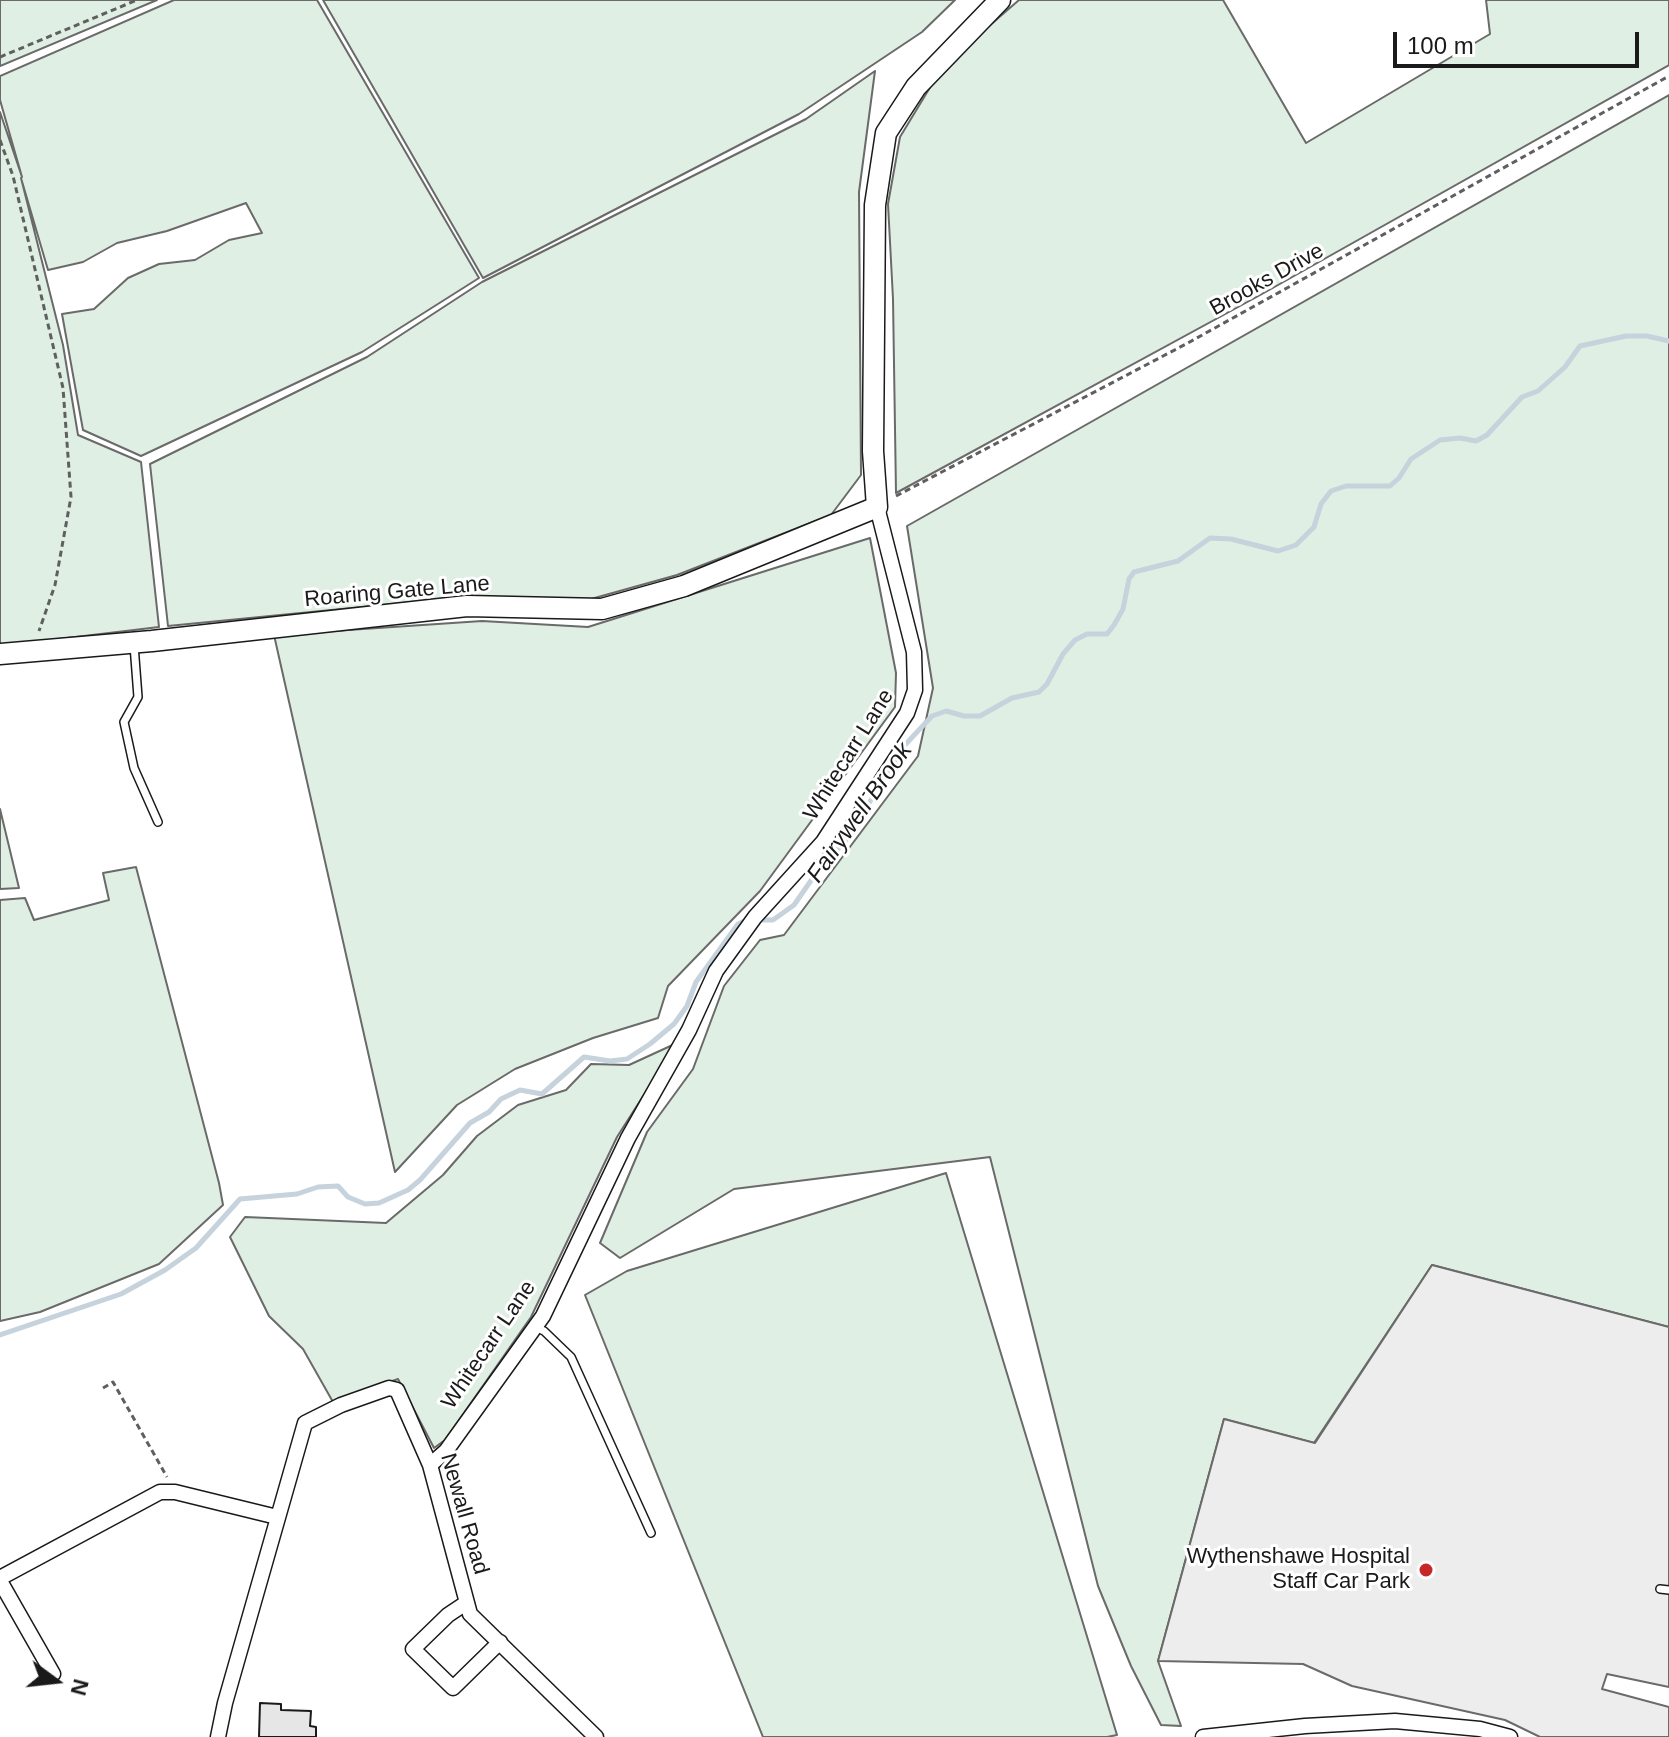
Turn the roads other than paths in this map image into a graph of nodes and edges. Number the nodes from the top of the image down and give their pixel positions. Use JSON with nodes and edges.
{"nodes":[{"id":1,"x":1000,"y":0,"type":"edge"},
{"id":2,"x":877,"y":507,"type":"junction"},
{"id":3,"x":134,"y":643,"type":"junction"},
{"id":4,"x":0,"y":654,"type":"edge"},
{"id":5,"x":158,"y":822,"type":"dead end"},
{"id":6,"x":535,"y":1327,"type":"junction"},
{"id":7,"x":430,"y":1465,"type":"junction"},
{"id":8,"x":277,"y":1517,"type":"junction"},
{"id":9,"x":651,"y":1533,"type":"dead end"},
{"id":10,"x":0,"y":1580,"type":"edge"},
{"id":11,"x":1660,"y":1589,"type":"dead end"},
{"id":12,"x":1669,"y":1590,"type":"edge"},
{"id":13,"x":466,"y":1603,"type":"junction"},
{"id":14,"x":500,"y":1642,"type":"junction"},
{"id":15,"x":53,"y":1674,"type":"dead end"},
{"id":16,"x":1306,"y":1731,"type":"edge"},
{"id":17,"x":218,"y":1737,"type":"edge"},
{"id":18,"x":596,"y":1737,"type":"edge"},
{"id":19,"x":1203,"y":1737,"type":"edge"},
{"id":20,"x":1510,"y":1737,"type":"edge"}],
"edges":[{"from":1,"to":2,"type":"street","name":"Whitecarr Lane"},
{"from":2,"to":3,"type":"street","name":"Roaring Gate Lane"},
{"from":2,"to":6,"type":"street","name":"Whitecarr Lane"},
{"from":3,"to":4,"type":"street","name":"Roaring Gate Lane"},
{"from":3,"to":5,"type":"lane"},
{"from":6,"to":7,"type":"street","name":"Whitecarr Lane"},
{"from":6,"to":9,"type":"lane"},
{"from":7,"to":8,"type":"street","name":"Newall Road"},
{"from":7,"to":13,"type":"street","name":"Newall Road"},
{"from":8,"to":10,"type":"street"},
{"from":8,"to":17,"type":"street","name":"Newall Road"},
{"from":10,"to":15,"type":"street"},
{"from":11,"to":12,"type":"lane"},
{"from":13,"to":14,"type":"street","name":"Newall Road"},
{"from":13,"to":14,"type":"street"},
{"from":14,"to":18,"type":"street","name":"Newall Road"},
{"from":16,"to":19,"type":"street"},
{"from":16,"to":20,"type":"street"}]}
